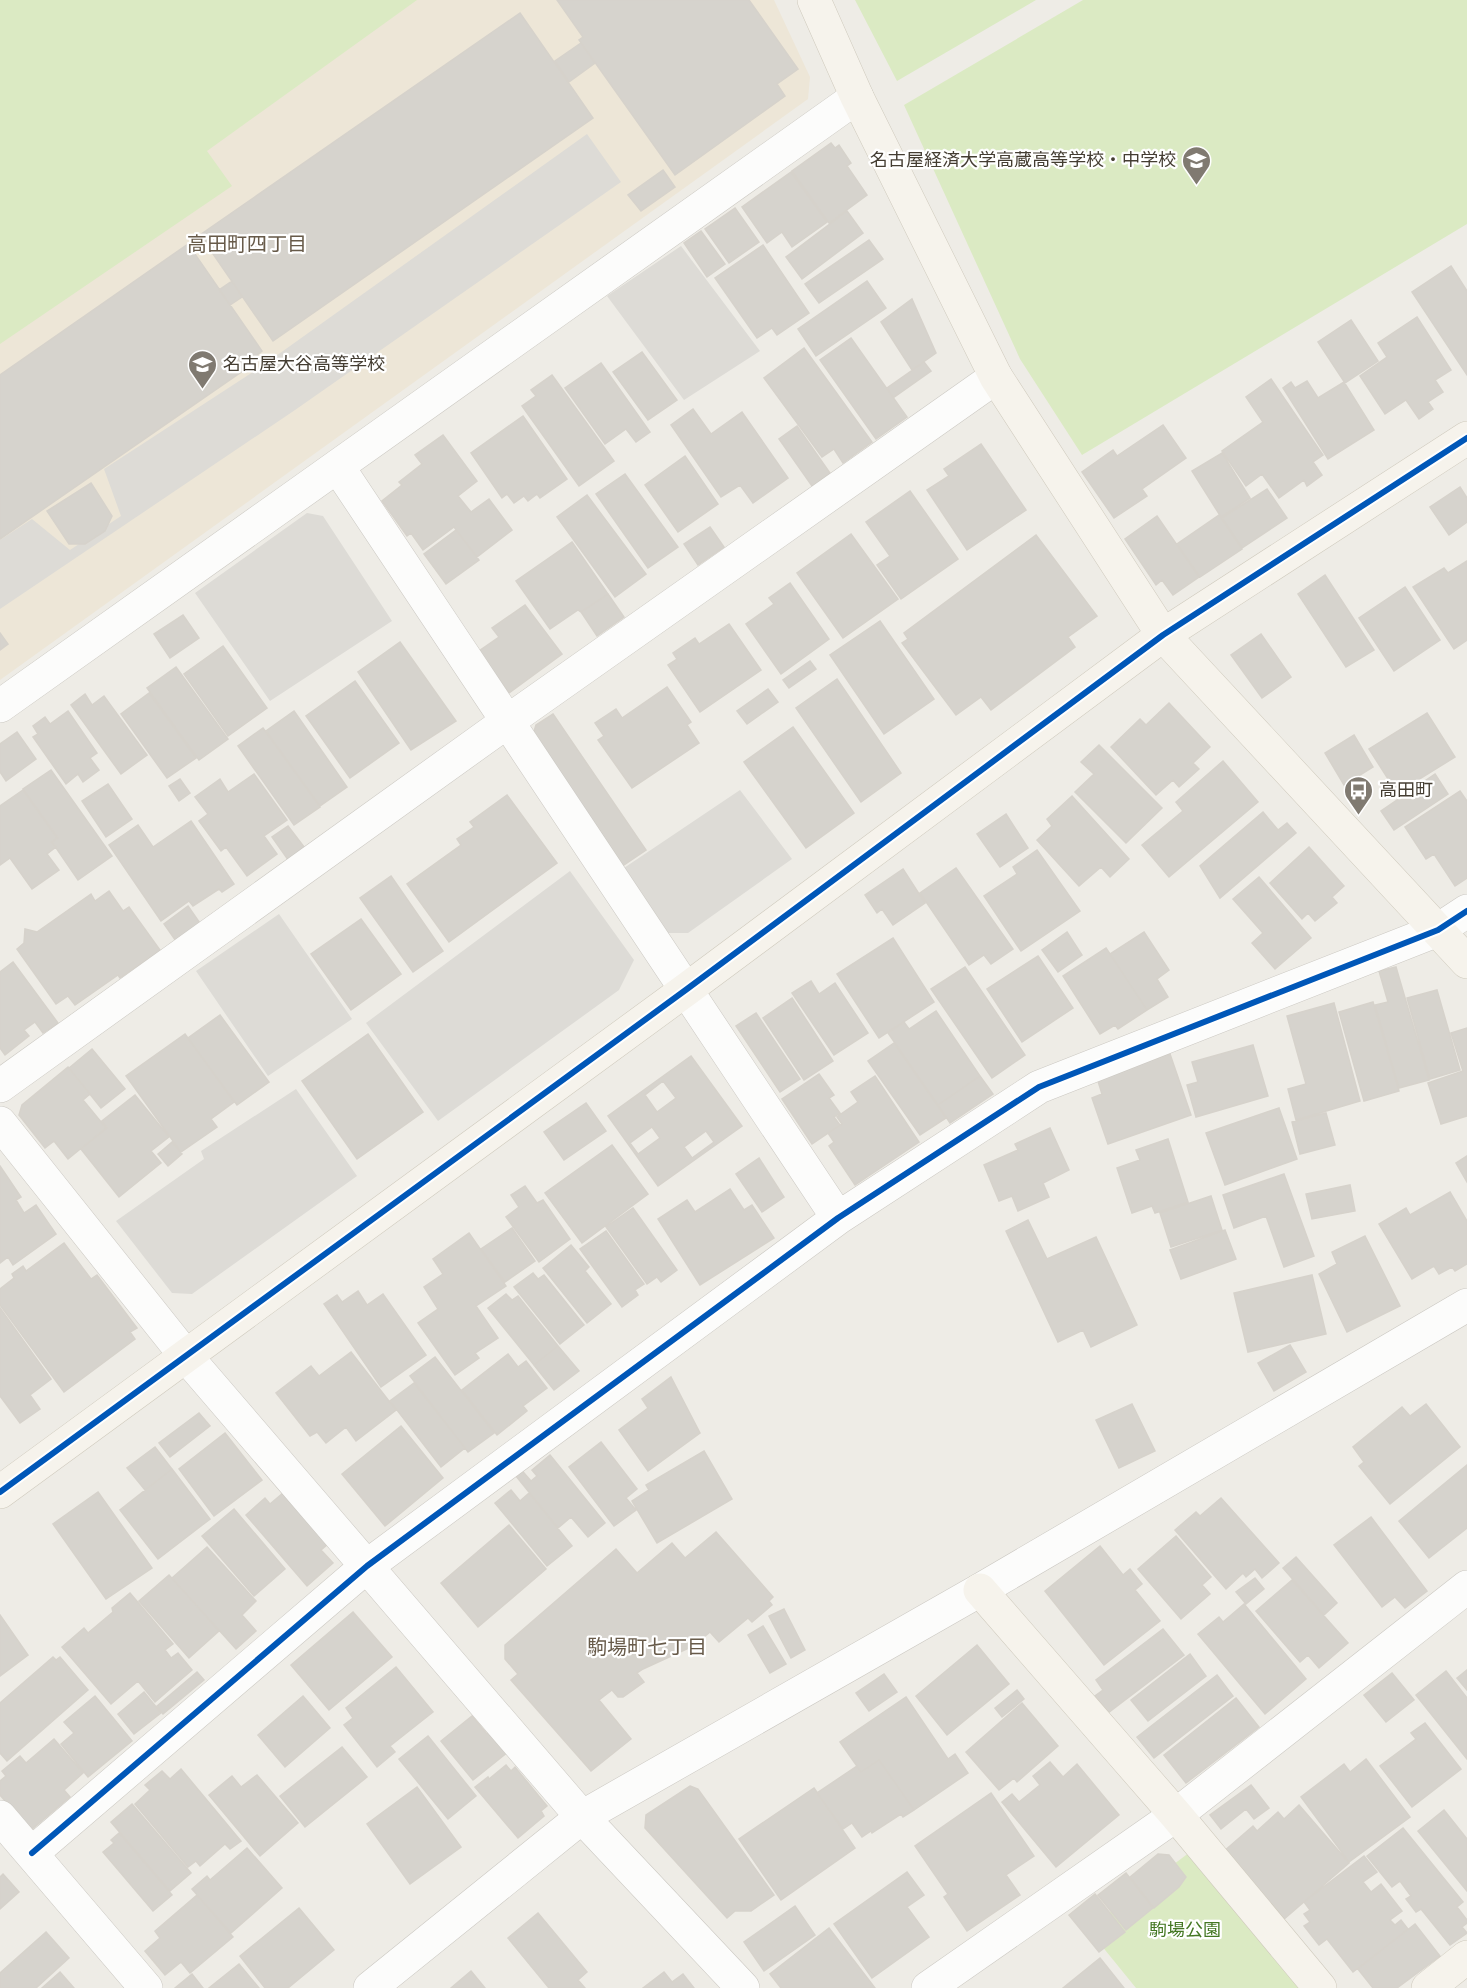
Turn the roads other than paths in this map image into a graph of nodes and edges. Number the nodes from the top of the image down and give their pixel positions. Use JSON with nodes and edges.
{"nodes":[{"id":1,"x":814,"y":0,"type":"edge"},
{"id":2,"x":857,"y":97,"type":"junction"},
{"id":3,"x":996,"y":377,"type":"junction"},
{"id":4,"x":1467,"y":438,"type":"edge"},
{"id":5,"x":338,"y":467,"type":"junction"},
{"id":6,"x":1164,"y":635,"type":"junction"},
{"id":7,"x":0,"y":706,"type":"edge"},
{"id":8,"x":508,"y":721,"type":"junction"},
{"id":9,"x":1467,"y":911,"type":"edge"},
{"id":10,"x":1438,"y":930,"type":"junction"},
{"id":11,"x":1467,"y":962,"type":"edge"},
{"id":12,"x":687,"y":988,"type":"junction"},
{"id":13,"x":0,"y":1086,"type":"edge"},
{"id":14,"x":0,"y":1123,"type":"edge"},
{"id":15,"x":838,"y":1218,"type":"junction"},
{"id":16,"x":1467,"y":1305,"type":"edge"},
{"id":17,"x":185,"y":1355,"type":"junction"},
{"id":18,"x":0,"y":1492,"type":"edge"},
{"id":19,"x":367,"y":1566,"type":"junction"},
{"id":20,"x":1467,"y":1587,"type":"edge"},
{"id":21,"x":980,"y":1590,"type":"junction"},
{"id":22,"x":1176,"y":1815,"type":"junction"},
{"id":23,"x":0,"y":1817,"type":"edge"},
{"id":24,"x":582,"y":1817,"type":"junction"},
{"id":25,"x":32,"y":1853,"type":"junction"},
{"id":26,"x":1467,"y":1957,"type":"edge"},
{"id":27,"x":146,"y":1988,"type":"edge"},
{"id":28,"x":370,"y":1988,"type":"edge"},
{"id":29,"x":743,"y":1988,"type":"edge"},
{"id":30,"x":928,"y":1988,"type":"edge"},
{"id":31,"x":1320,"y":1988,"type":"edge"},
{"id":32,"x":1428,"y":1988,"type":"edge"}],
"edges":[{"from":1,"to":2,"type":"street"},
{"from":2,"to":3,"type":"street"},
{"from":2,"to":5,"type":"street"},
{"from":3,"to":6,"type":"street"},
{"from":3,"to":8,"type":"street"},
{"from":4,"to":6,"type":"street"},
{"from":5,"to":7,"type":"street"},
{"from":5,"to":8,"type":"street"},
{"from":6,"to":10,"type":"street"},
{"from":6,"to":12,"type":"street"},
{"from":8,"to":12,"type":"street"},
{"from":8,"to":13,"type":"street"},
{"from":9,"to":10,"type":"street"},
{"from":10,"to":11,"type":"street"},
{"from":10,"to":15,"type":"street"},
{"from":12,"to":15,"type":"street"},
{"from":12,"to":17,"type":"street"},
{"from":14,"to":17,"type":"street"},
{"from":15,"to":19,"type":"street"},
{"from":16,"to":21,"type":"street"},
{"from":17,"to":18,"type":"street"},
{"from":17,"to":19,"type":"street"},
{"from":19,"to":24,"type":"street"},
{"from":19,"to":25,"type":"street"},
{"from":20,"to":22,"type":"street"},
{"from":21,"to":22,"type":"street"},
{"from":21,"to":24,"type":"street"},
{"from":22,"to":30,"type":"street"},
{"from":22,"to":31,"type":"street"},
{"from":23,"to":25,"type":"street"},
{"from":24,"to":28,"type":"street"},
{"from":24,"to":29,"type":"street"},
{"from":25,"to":27,"type":"street"},
{"from":26,"to":32,"type":"street"}]}
